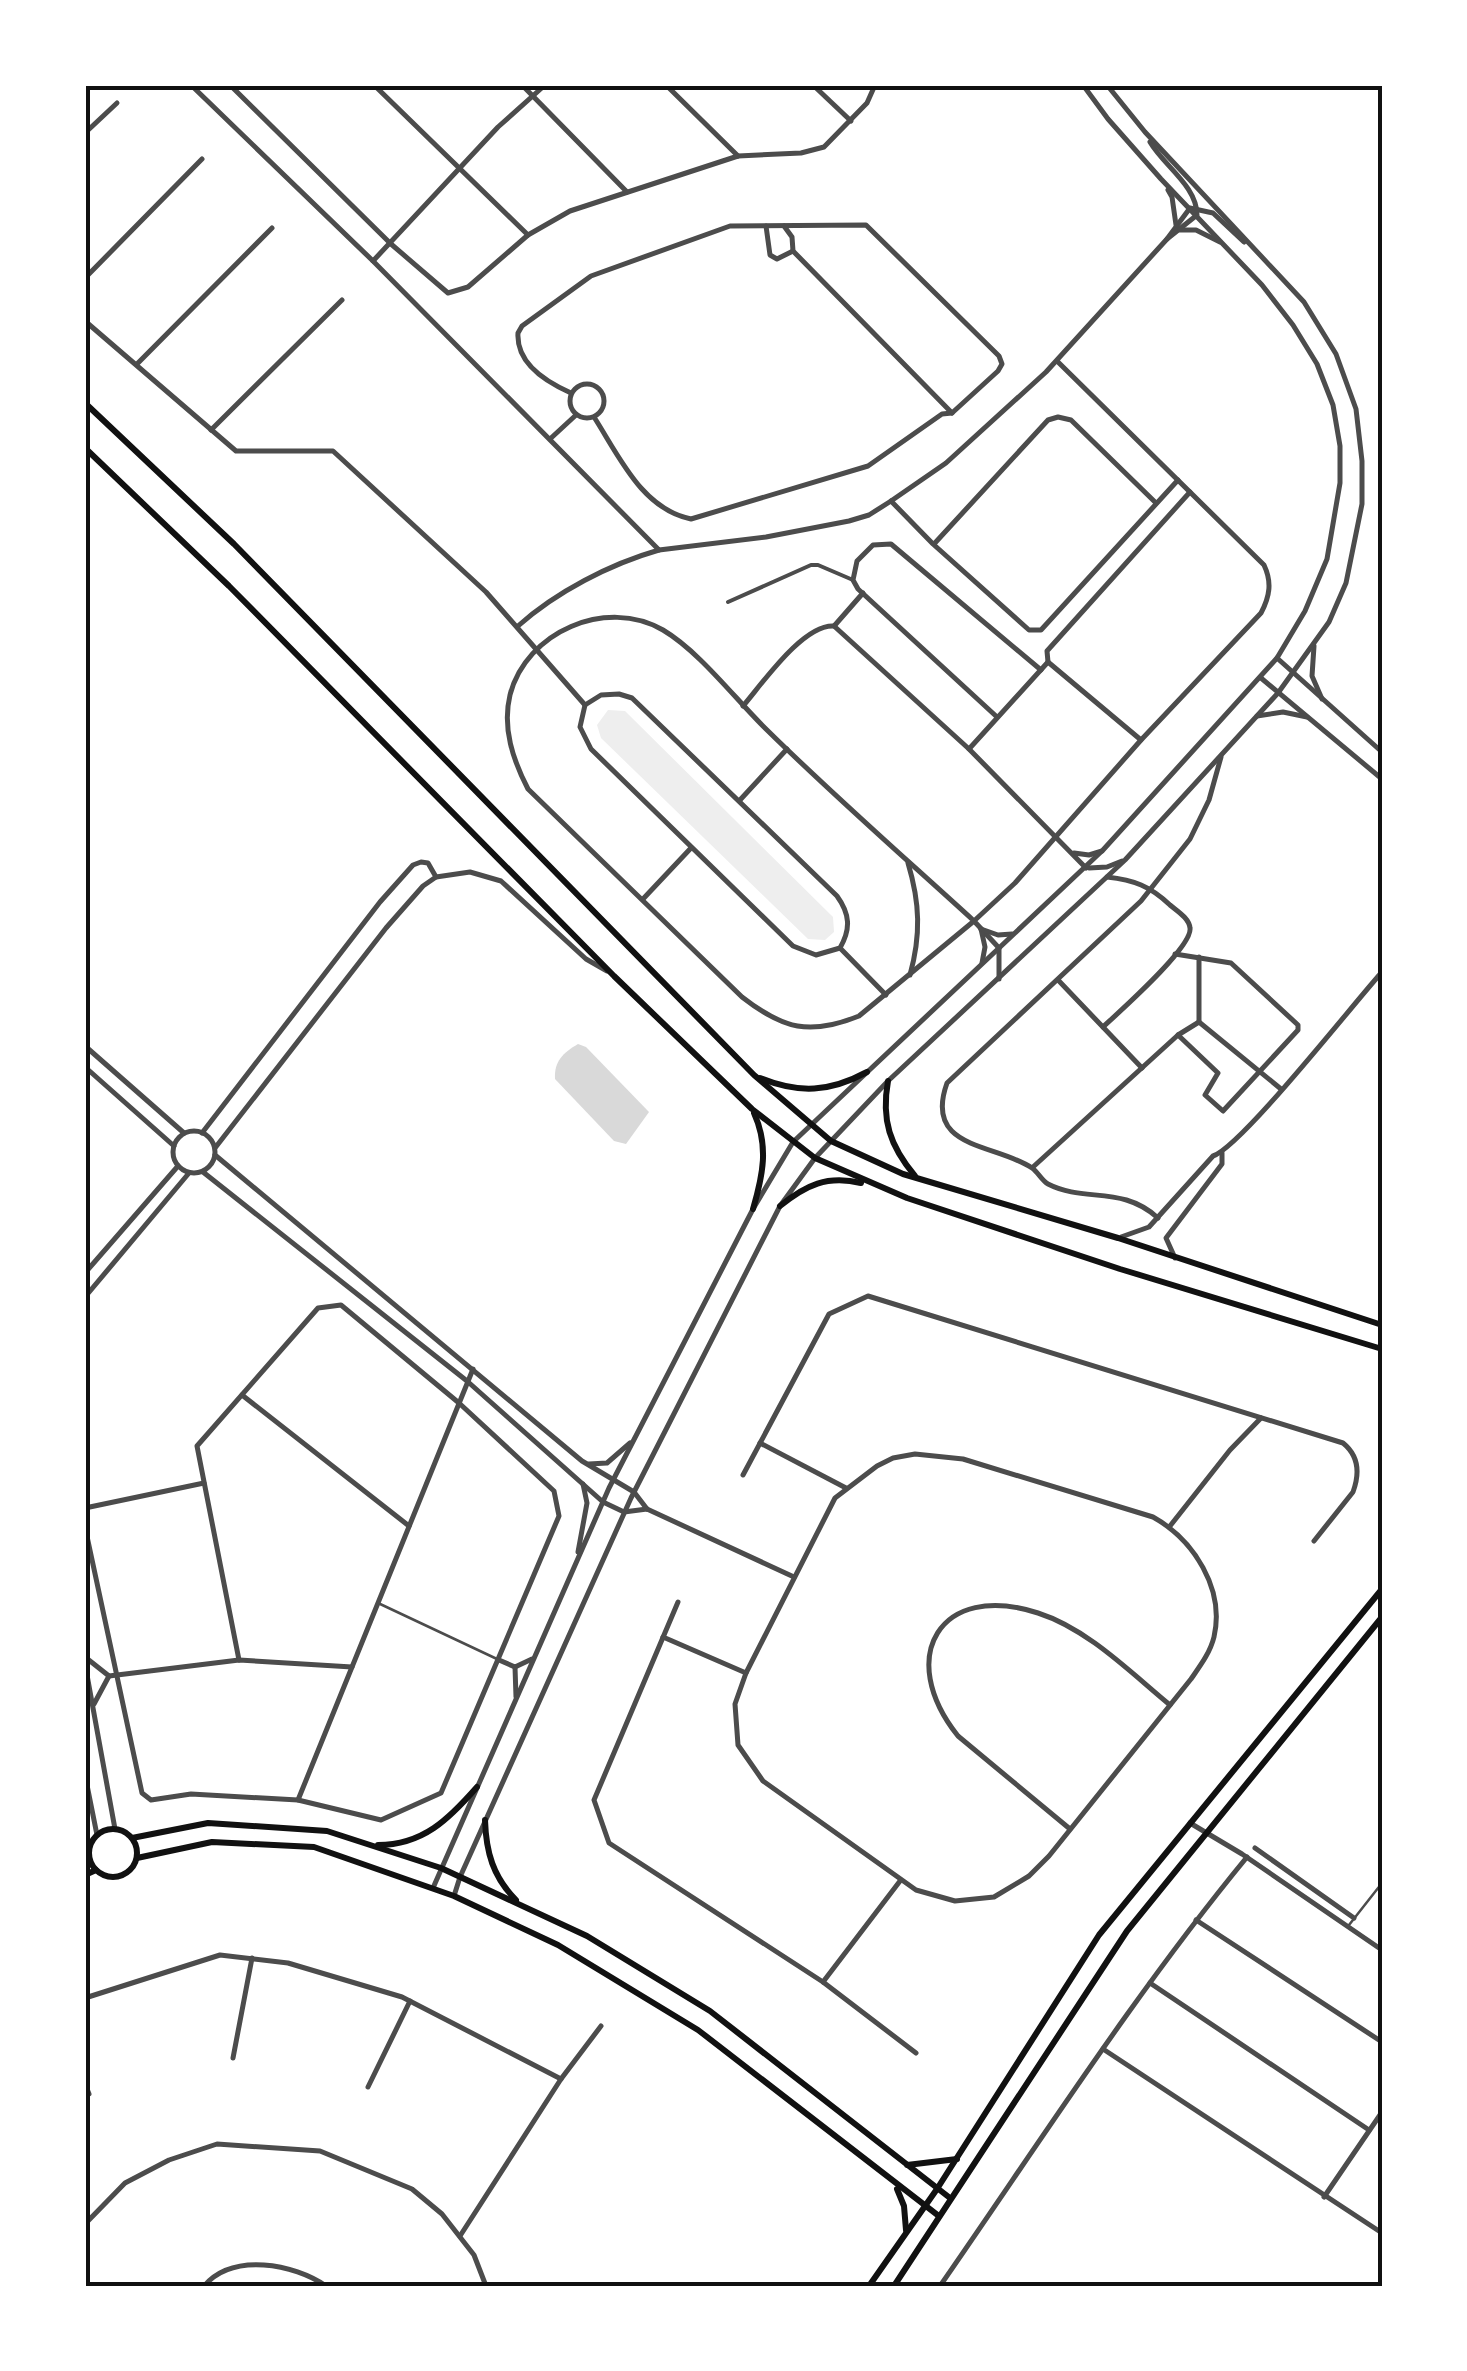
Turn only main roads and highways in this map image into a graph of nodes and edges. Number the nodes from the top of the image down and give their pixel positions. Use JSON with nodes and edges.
{"nodes":[{"id":1,"x":85,"y":403,"type":"edge"},
{"id":2,"x":85,"y":448,"type":"edge"},
{"id":3,"x":867,"y":1072,"type":"road end"},
{"id":4,"x":754,"y":1076,"type":"junction"},
{"id":5,"x":888,"y":1081,"type":"road end"},
{"id":6,"x":752,"y":1109,"type":"junction"},
{"id":7,"x":917,"y":1178,"type":"junction"},
{"id":8,"x":876,"y":1187,"type":"junction"},
{"id":9,"x":780,"y":1206,"type":"road end"},
{"id":10,"x":753,"y":1209,"type":"road end"},
{"id":11,"x":1382,"y":1325,"type":"edge"},
{"id":12,"x":1382,"y":1349,"type":"edge"},
{"id":13,"x":1382,"y":1589,"type":"edge"},
{"id":14,"x":1382,"y":1617,"type":"edge"},
{"id":15,"x":476,"y":1787,"type":"road end"},
{"id":16,"x":485,"y":1820,"type":"road end"},
{"id":17,"x":132,"y":1838,"type":"junction"},
{"id":18,"x":372,"y":1846,"type":"junction"},
{"id":19,"x":87,"y":1850,"type":"edge"},
{"id":20,"x":137,"y":1858,"type":"junction"},
{"id":21,"x":96,"y":1870,"type":"junction"},
{"id":22,"x":85,"y":1875,"type":"edge"},
{"id":23,"x":521,"y":1905,"type":"junction"},
{"id":24,"x":957,"y":2159,"type":"junction"},
{"id":25,"x":906,"y":2165,"type":"junction"},
{"id":26,"x":896,"y":2186,"type":"junction"},
{"id":27,"x":937,"y":2189,"type":"junction"},
{"id":28,"x":950,"y":2198,"type":"junction"},
{"id":29,"x":923,"y":2207,"type":"junction"},
{"id":30,"x":939,"y":2216,"type":"junction"},
{"id":31,"x":906,"y":2231,"type":"junction"},
{"id":32,"x":869,"y":2286,"type":"edge"},
{"id":33,"x":894,"y":2286,"type":"edge"}],
"edges":[{"from":1,"to":4,"type":"main road"},
{"from":2,"to":6,"type":"main road"},
{"from":3,"to":4,"type":"main road"},
{"from":4,"to":7,"type":"main road"},
{"from":5,"to":7,"type":"main road"},
{"from":6,"to":8,"type":"main road"},
{"from":6,"to":10,"type":"main road"},
{"from":7,"to":11,"type":"main road"},
{"from":8,"to":9,"type":"main road"},
{"from":8,"to":12,"type":"main road"},
{"from":13,"to":24,"type":"main road"},
{"from":14,"to":28,"type":"main road"},
{"from":15,"to":18,"type":"main road"},
{"from":16,"to":23,"type":"main road"},
{"from":17,"to":18,"type":"main road"},
{"from":17,"to":19,"type":"main road"},
{"from":17,"to":20,"type":"main road"},
{"from":18,"to":23,"type":"main road"},
{"from":19,"to":21,"type":"main road"},
{"from":20,"to":21,"type":"main road"},
{"from":20,"to":26,"type":"main road"},
{"from":21,"to":22,"type":"main road"},
{"from":23,"to":25,"type":"main road"},
{"from":24,"to":25,"type":"main road"},
{"from":24,"to":27,"type":"main road"},
{"from":25,"to":27,"type":"main road"},
{"from":26,"to":29,"type":"main road"},
{"from":26,"to":31,"type":"main road"},
{"from":27,"to":28,"type":"main road"},
{"from":27,"to":29,"type":"main road"},
{"from":28,"to":30,"type":"main road"},
{"from":29,"to":30,"type":"main road"},
{"from":29,"to":31,"type":"main road"},
{"from":30,"to":33,"type":"main road"},
{"from":31,"to":32,"type":"main road"}]}
